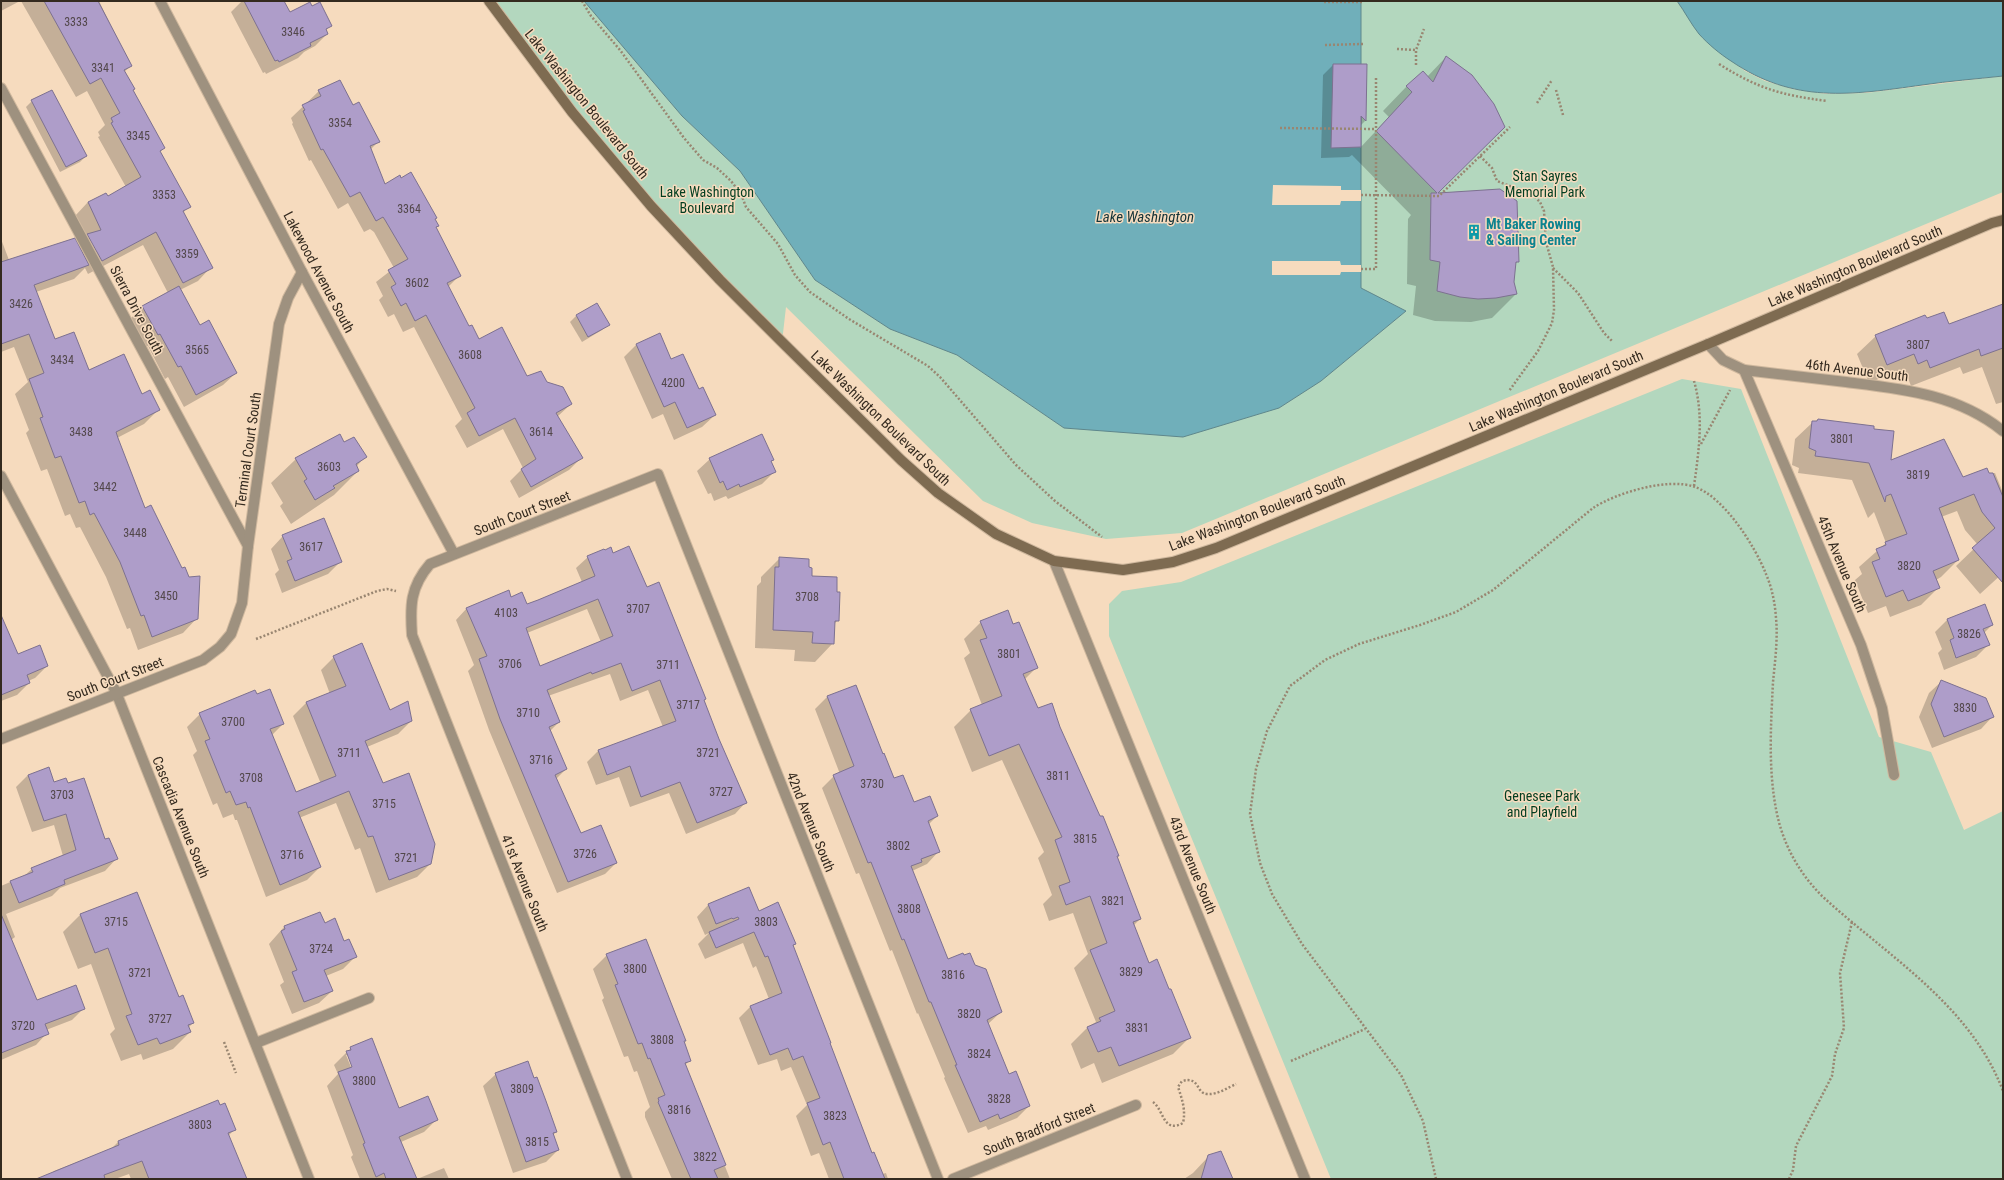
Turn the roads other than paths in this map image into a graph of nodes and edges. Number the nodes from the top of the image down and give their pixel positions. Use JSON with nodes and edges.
{"nodes":[{"id":1,"x":160,"y":1,"type":"edge"},
{"id":2,"x":489,"y":1,"type":"edge"},
{"id":3,"x":1,"y":88,"type":"edge"},
{"id":4,"x":2003,"y":220,"type":"edge"},
{"id":5,"x":302,"y":272,"type":"junction"},
{"id":6,"x":1708,"y":344,"type":"junction"},
{"id":7,"x":1744,"y":370,"type":"junction"},
{"id":8,"x":2003,"y":431,"type":"edge"},
{"id":9,"x":658,"y":474,"type":"joint"},
{"id":10,"x":1,"y":476,"type":"edge"},
{"id":11,"x":248,"y":546,"type":"junction"},
{"id":12,"x":454,"y":554,"type":"junction"},
{"id":13,"x":1054,"y":561,"type":"junction"},
{"id":14,"x":413,"y":596,"type":"joint"},
{"id":15,"x":231,"y":634,"type":"joint"},
{"id":16,"x":116,"y":692,"type":"junction"},
{"id":17,"x":1,"y":739,"type":"edge"},
{"id":18,"x":1894,"y":775,"type":"dead end"},
{"id":19,"x":369,"y":998,"type":"dead end"},
{"id":20,"x":256,"y":1043,"type":"junction"},
{"id":21,"x":1136,"y":1105,"type":"dead end"},
{"id":22,"x":309,"y":1179,"type":"edge"},
{"id":23,"x":627,"y":1179,"type":"edge"},
{"id":24,"x":938,"y":1179,"type":"edge"},
{"id":25,"x":953,"y":1179,"type":"edge"},
{"id":26,"x":1305,"y":1179,"type":"edge"}],
"edges":[{"from":1,"to":5,"type":"street","name":"Lakewood Avenue South"},
{"from":2,"to":13,"type":"main road","name":"Lake Washington Boulevard South"},
{"from":3,"to":11,"type":"street","name":"Sierra Drive South"},
{"from":4,"to":6,"type":"main road","name":"Lake Washington Boulevard South"},
{"from":5,"to":11,"type":"street","name":"Terminal Court South"},
{"from":5,"to":12,"type":"street","name":"Lakewood Avenue South"},
{"from":6,"to":7,"type":"street","name":"46th Avenue South"},
{"from":6,"to":13,"type":"main road","name":"Lake Washington Boulevard South"},
{"from":7,"to":8,"type":"street","name":"46th Avenue South"},
{"from":7,"to":18,"type":"street","name":"45th Avenue South"},
{"from":9,"to":12,"type":"street","name":"South Court Street"},
{"from":9,"to":24,"type":"street","name":"42nd Avenue South"},
{"from":10,"to":16,"type":"street","name":"Cascadia Avenue South"},
{"from":11,"to":15,"type":"street","name":"Terminal Court South"},
{"from":12,"to":14,"type":"street","name":"South Court Street"},
{"from":13,"to":26,"type":"street","name":"43rd Avenue South"},
{"from":14,"to":23,"type":"street","name":"41st Avenue South"},
{"from":15,"to":16,"type":"street","name":"South Court Street"},
{"from":16,"to":17,"type":"street","name":"South Court Street"},
{"from":16,"to":20,"type":"street","name":"Cascadia Avenue South"},
{"from":19,"to":20,"type":"street"},
{"from":20,"to":22,"type":"street","name":"Cascadia Avenue South"},
{"from":21,"to":25,"type":"street","name":"South Bradford Street"}]}
